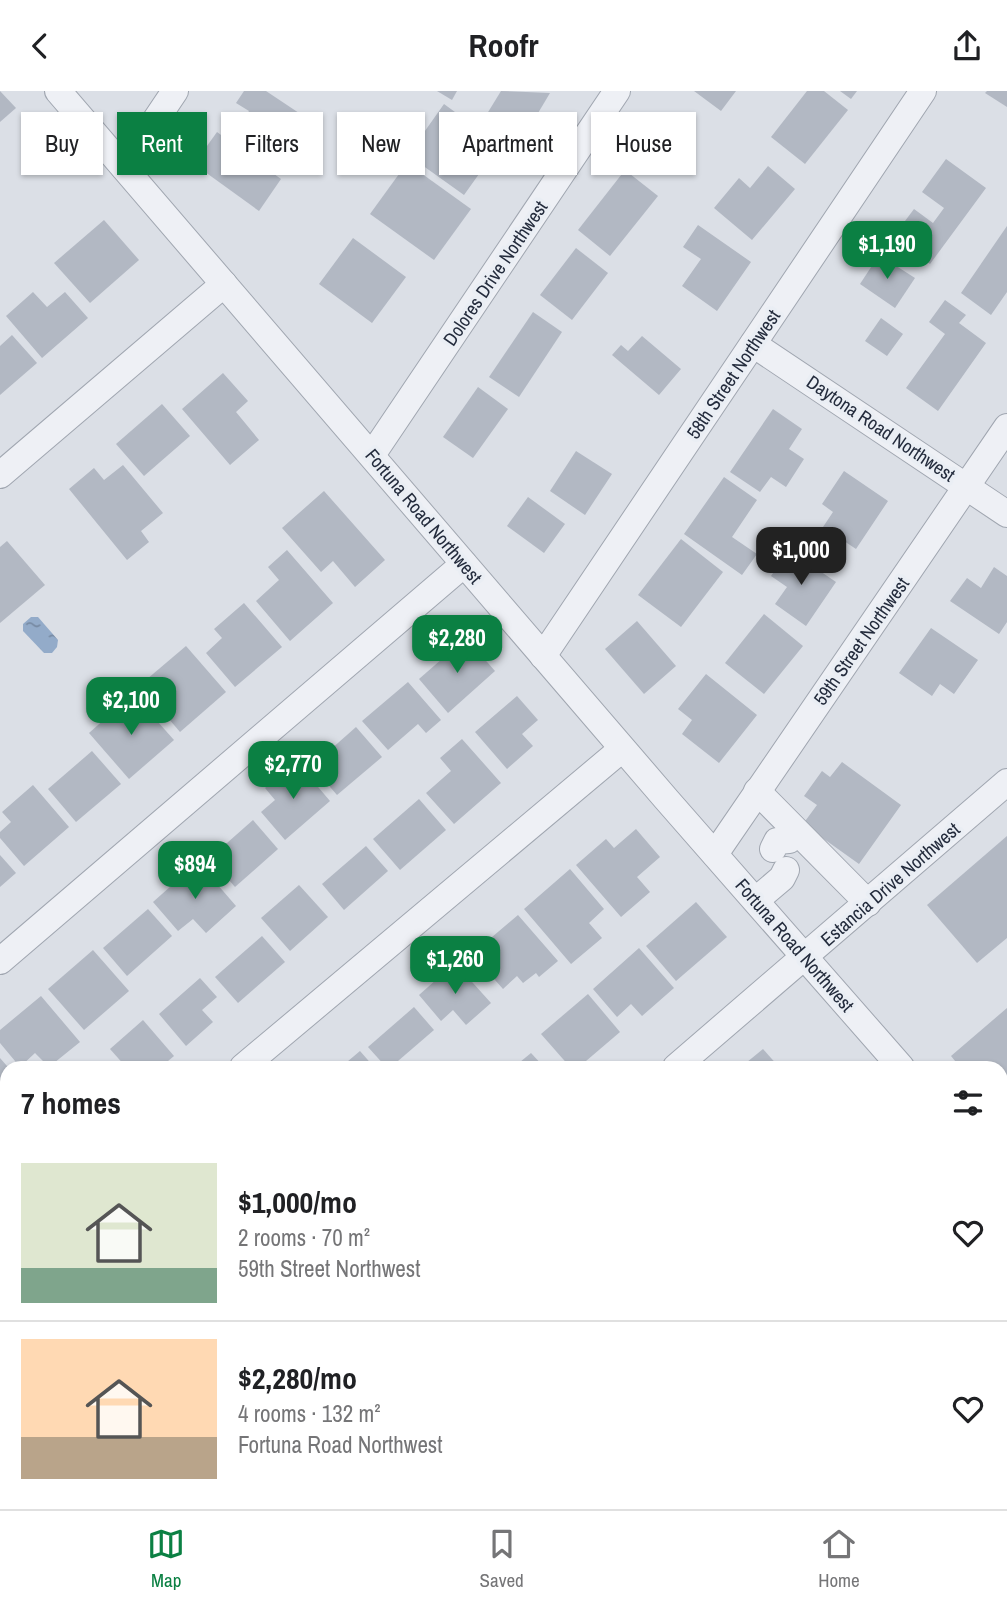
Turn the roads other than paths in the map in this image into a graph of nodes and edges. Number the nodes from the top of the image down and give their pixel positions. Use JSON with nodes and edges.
{"nodes":[{"id":1,"x":58,"y":91,"type":"edge"},
{"id":2,"x":175,"y":91,"type":"edge"},
{"id":3,"x":617,"y":91,"type":"edge"},
{"id":4,"x":923,"y":91,"type":"edge"},
{"id":5,"x":161,"y":112,"type":"edge"},
{"id":6,"x":117,"y":159,"type":"edge"},
{"id":7,"x":131,"y":175,"type":"edge"},
{"id":8,"x":223,"y":283,"type":"junction"},
{"id":9,"x":753,"y":344,"type":"junction"},
{"id":10,"x":1007,"y":427,"type":"edge"},
{"id":11,"x":372,"y":454,"type":"junction"},
{"id":12,"x":0,"y":475,"type":"edge"},
{"id":13,"x":968,"y":486,"type":"junction"},
{"id":14,"x":1007,"y":514,"type":"edge"},
{"id":15,"x":464,"y":564,"type":"junction"},
{"id":16,"x":543,"y":656,"type":"junction"},
{"id":17,"x":622,"y":749,"type":"junction"},
{"id":18,"x":1007,"y":782,"type":"edge"},
{"id":19,"x":757,"y":791,"type":"junction"},
{"id":20,"x":715,"y":854,"type":"junction"},
{"id":21,"x":778,"y":863,"type":"junction"},
{"id":22,"x":868,"y":903,"type":"junction"},
{"id":23,"x":807,"y":957,"type":"junction"},
{"id":24,"x":0,"y":961,"type":"edge"},
{"id":25,"x":250,"y":1061,"type":"edge"},
{"id":26,"x":683,"y":1061,"type":"edge"},
{"id":27,"x":896,"y":1061,"type":"edge"}],
"edges":[{"from":1,"to":6,"type":"street","name":"Fortuna Road Northwest"},
{"from":2,"to":5,"type":"street"},
{"from":3,"to":11,"type":"street","name":"Dolores Drive Northwest"},
{"from":4,"to":9,"type":"street","name":"58th Street Northwest"},
{"from":7,"to":8,"type":"street","name":"Fortuna Road Northwest"},
{"from":8,"to":11,"type":"street","name":"Fortuna Road Northwest"},
{"from":8,"to":12,"type":"street"},
{"from":9,"to":13,"type":"street","name":"Daytona Road Northwest"},
{"from":9,"to":16,"type":"street","name":"58th Street Northwest"},
{"from":10,"to":13,"type":"street","name":"59th Street Northwest"},
{"from":11,"to":15,"type":"street","name":"Fortuna Road Northwest"},
{"from":13,"to":14,"type":"street","name":"Daytona Road Northwest"},
{"from":13,"to":19,"type":"street","name":"59th Street Northwest"},
{"from":15,"to":16,"type":"street","name":"Fortuna Road Northwest"},
{"from":15,"to":24,"type":"street"},
{"from":16,"to":17,"type":"street","name":"Fortuna Road Northwest"},
{"from":17,"to":20,"type":"street","name":"Fortuna Road Northwest"},
{"from":17,"to":25,"type":"street"},
{"from":18,"to":22,"type":"street","name":"Estancia Drive Northwest"},
{"from":19,"to":20,"type":"street","name":"59th Street Northwest"},
{"from":19,"to":21,"type":"street"},
{"from":20,"to":21,"type":"street","name":"Fortuna Road Northwest"},
{"from":21,"to":22,"type":"street"},
{"from":21,"to":23,"type":"street","name":"Fortuna Road Northwest"},
{"from":22,"to":23,"type":"street","name":"Estancia Drive Northwest"},
{"from":23,"to":26,"type":"street","name":"Estancia Drive Northwest"},
{"from":23,"to":27,"type":"street","name":"Fortuna Road Northwest"}]}
